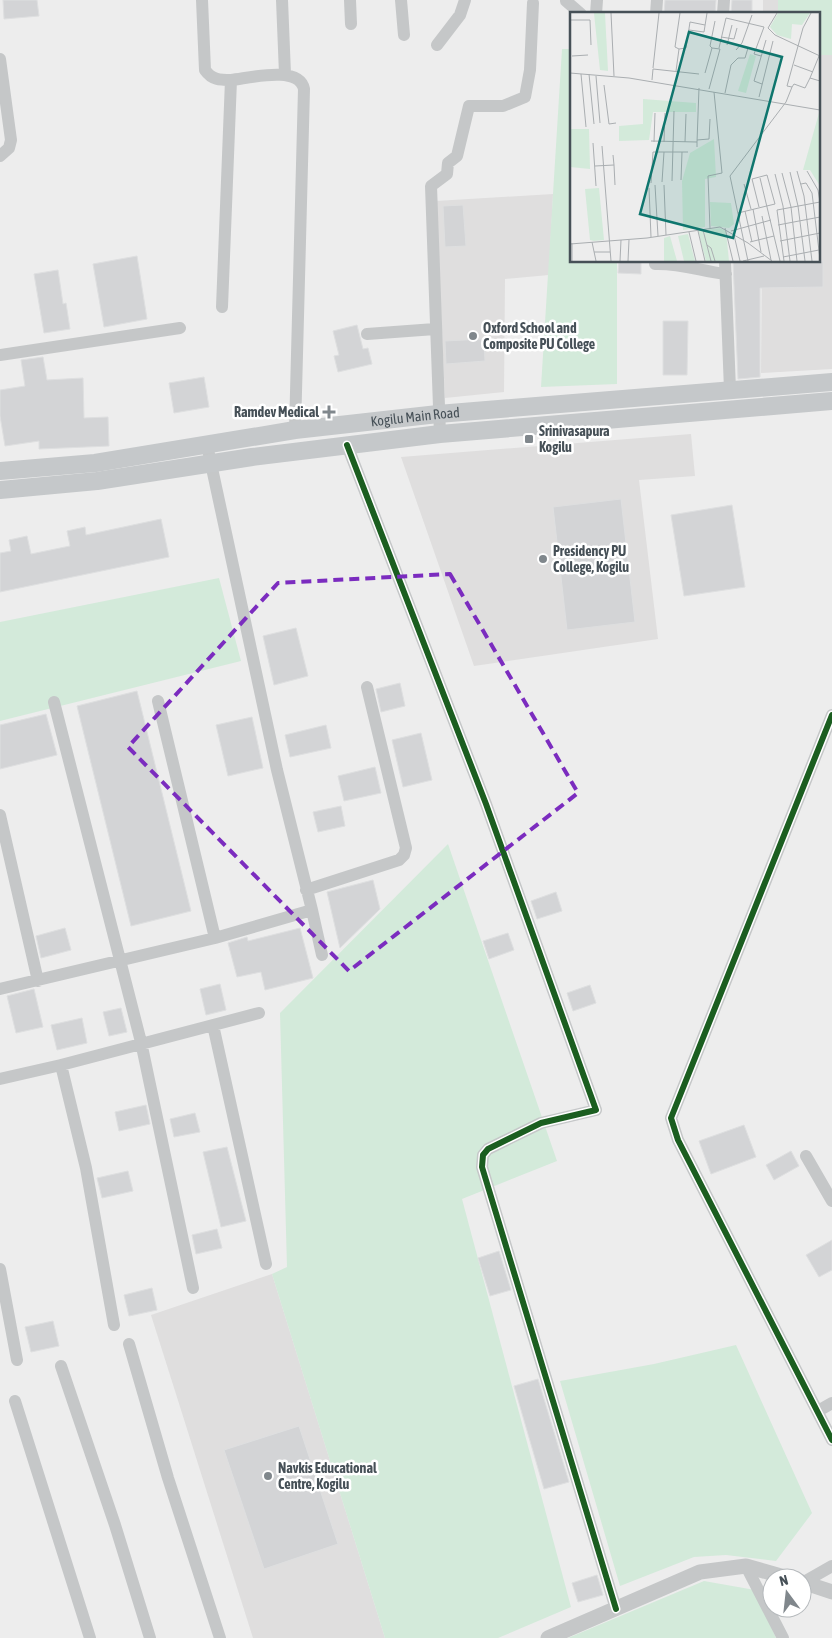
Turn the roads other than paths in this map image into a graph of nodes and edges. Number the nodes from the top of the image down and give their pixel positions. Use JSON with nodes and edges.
{"nodes":[{"id":1,"x":202,"y":0,"type":"edge"},
{"id":2,"x":282,"y":0,"type":"edge"},
{"id":3,"x":350,"y":0,"type":"edge"},
{"id":4,"x":401,"y":0,"type":"edge"},
{"id":5,"x":465,"y":0,"type":"edge"},
{"id":6,"x":566,"y":1,"type":"edge"},
{"id":7,"x":533,"y":3,"type":"dead end"},
{"id":8,"x":579,"y":12,"type":"edge"},
{"id":9,"x":351,"y":24,"type":"dead end"},
{"id":10,"x":404,"y":35,"type":"dead end"},
{"id":11,"x":436,"y":45,"type":"dead end"},
{"id":12,"x":0,"y":59,"type":"edge"},
{"id":13,"x":285,"y":74,"type":"junction"},
{"id":14,"x":231,"y":80,"type":"junction"},
{"id":15,"x":0,"y":156,"type":"edge"},
{"id":16,"x":655,"y":262,"type":"edge"},
{"id":17,"x":725,"y":262,"type":"edge"},
{"id":18,"x":726,"y":274,"type":"junction"},
{"id":19,"x":222,"y":307,"type":"dead end"},
{"id":20,"x":180,"y":328,"type":"dead end"},
{"id":21,"x":435,"y":329,"type":"junction"},
{"id":22,"x":366,"y":334,"type":"dead end"},
{"id":23,"x":0,"y":355,"type":"edge"},
{"id":24,"x":832,"y":382,"type":"edge"},
{"id":25,"x":730,"y":390,"type":"junction"},
{"id":26,"x":832,"y":401,"type":"edge"},
{"id":27,"x":438,"y":414,"type":"junction"},
{"id":28,"x":295,"y":430,"type":"junction"},
{"id":29,"x":440,"y":434,"type":"junction"},
{"id":30,"x":207,"y":445,"type":"junction"},
{"id":31,"x":347,"y":445,"type":"junction"},
{"id":32,"x":210,"y":464,"type":"junction"},
{"id":33,"x":0,"y":471,"type":"edge"},
{"id":34,"x":0,"y":490,"type":"edge"},
{"id":35,"x":367,"y":687,"type":"dead end"},
{"id":36,"x":54,"y":702,"type":"dead end"},
{"id":37,"x":158,"y":702,"type":"dead end"},
{"id":38,"x":832,"y":715,"type":"edge"},
{"id":39,"x":0,"y":815,"type":"edge"},
{"id":40,"x":306,"y":890,"type":"junction"},
{"id":41,"x":312,"y":910,"type":"junction"},
{"id":42,"x":215,"y":938,"type":"junction"},
{"id":43,"x":322,"y":955,"type":"dead end"},
{"id":44,"x":121,"y":961,"type":"junction"},
{"id":45,"x":38,"y":981,"type":"junction"},
{"id":46,"x":0,"y":989,"type":"edge"},
{"id":47,"x":259,"y":1013,"type":"dead end"},
{"id":48,"x":212,"y":1025,"type":"junction"},
{"id":49,"x":141,"y":1042,"type":"junction"},
{"id":50,"x":61,"y":1065,"type":"junction"},
{"id":51,"x":0,"y":1079,"type":"edge"},
{"id":52,"x":806,"y":1156,"type":"dead end"},
{"id":53,"x":832,"y":1201,"type":"edge"},
{"id":54,"x":266,"y":1264,"type":"dead end"},
{"id":55,"x":0,"y":1269,"type":"edge"},
{"id":56,"x":193,"y":1288,"type":"dead end"},
{"id":57,"x":114,"y":1325,"type":"dead end"},
{"id":58,"x":129,"y":1344,"type":"dead end"},
{"id":59,"x":17,"y":1360,"type":"dead end"},
{"id":60,"x":61,"y":1366,"type":"dead end"},
{"id":61,"x":15,"y":1401,"type":"dead end"},
{"id":62,"x":832,"y":1403,"type":"edge"},
{"id":63,"x":818,"y":1412,"type":"junction"},
{"id":64,"x":832,"y":1440,"type":"edge"},
{"id":65,"x":746,"y":1566,"type":"junction"},
{"id":66,"x":832,"y":1566,"type":"edge"},
{"id":67,"x":762,"y":1571,"type":"edge"},
{"id":68,"x":812,"y":1577,"type":"edge"},
{"id":69,"x":812,"y":1585,"type":"edge"},
{"id":70,"x":831,"y":1592,"type":"edge"},
{"id":71,"x":616,"y":1609,"type":"junction"},
{"id":72,"x":566,"y":1635,"type":"edge"},
{"id":73,"x":90,"y":1638,"type":"edge"},
{"id":74,"x":150,"y":1638,"type":"edge"},
{"id":75,"x":220,"y":1638,"type":"edge"},
{"id":76,"x":548,"y":1638,"type":"edge"},
{"id":77,"x":783,"y":1638,"type":"edge"}],
"edges":[{"from":1,"to":14,"type":"street"},
{"from":2,"to":13,"type":"street"},
{"from":3,"to":9,"type":"street"},
{"from":4,"to":10,"type":"street"},
{"from":5,"to":11,"type":"street"},
{"from":6,"to":8,"type":"street"},
{"from":7,"to":21,"type":"street"},
{"from":12,"to":15,"type":"street"},
{"from":13,"to":14,"type":"street"},
{"from":13,"to":28,"type":"street"},
{"from":14,"to":19,"type":"street"},
{"from":16,"to":18,"type":"street"},
{"from":17,"to":18,"type":"street"},
{"from":18,"to":25,"type":"street"},
{"from":20,"to":23,"type":"street"},
{"from":21,"to":22,"type":"street"},
{"from":21,"to":27,"type":"street"},
{"from":24,"to":25,"type":"main road","name":"Kogilu Main Road"},
{"from":25,"to":27,"type":"main road","name":"Kogilu Main Road"},
{"from":26,"to":29,"type":"main road","name":"Kogilu Main Road"},
{"from":27,"to":28,"type":"main road","name":"Kogilu Main Road"},
{"from":27,"to":29,"type":"street"},
{"from":28,"to":30,"type":"main road","name":"Kogilu Main Road"},
{"from":29,"to":31,"type":"main road","name":"Kogilu Main Road"},
{"from":30,"to":32,"type":"street"},
{"from":30,"to":33,"type":"main road","name":"Kogilu Main Road"},
{"from":31,"to":32,"type":"main road","name":"Kogilu Main Road"},
{"from":31,"to":71,"type":"street"},
{"from":32,"to":34,"type":"main road","name":"Kogilu Main Road"},
{"from":32,"to":40,"type":"street"},
{"from":35,"to":40,"type":"street"},
{"from":36,"to":44,"type":"street"},
{"from":37,"to":42,"type":"street"},
{"from":38,"to":63,"type":"street"},
{"from":39,"to":45,"type":"street"},
{"from":40,"to":41,"type":"street"},
{"from":41,"to":42,"type":"street"},
{"from":41,"to":43,"type":"street"},
{"from":42,"to":44,"type":"street"},
{"from":44,"to":45,"type":"street"},
{"from":44,"to":49,"type":"street"},
{"from":45,"to":46,"type":"street"},
{"from":47,"to":48,"type":"street"},
{"from":48,"to":49,"type":"street"},
{"from":48,"to":54,"type":"street"},
{"from":49,"to":50,"type":"street"},
{"from":49,"to":56,"type":"street"},
{"from":50,"to":51,"type":"street"},
{"from":50,"to":57,"type":"street"},
{"from":52,"to":53,"type":"street"},
{"from":55,"to":59,"type":"street"},
{"from":58,"to":75,"type":"street"},
{"from":60,"to":74,"type":"street"},
{"from":61,"to":73,"type":"street"},
{"from":62,"to":63,"type":"street"},
{"from":63,"to":64,"type":"street"},
{"from":65,"to":67,"type":"street"},
{"from":65,"to":71,"type":"street"},
{"from":65,"to":77,"type":"street"},
{"from":66,"to":68,"type":"street"},
{"from":69,"to":70,"type":"street"},
{"from":71,"to":72,"type":"street"},
{"from":72,"to":76,"type":"street"}]}
